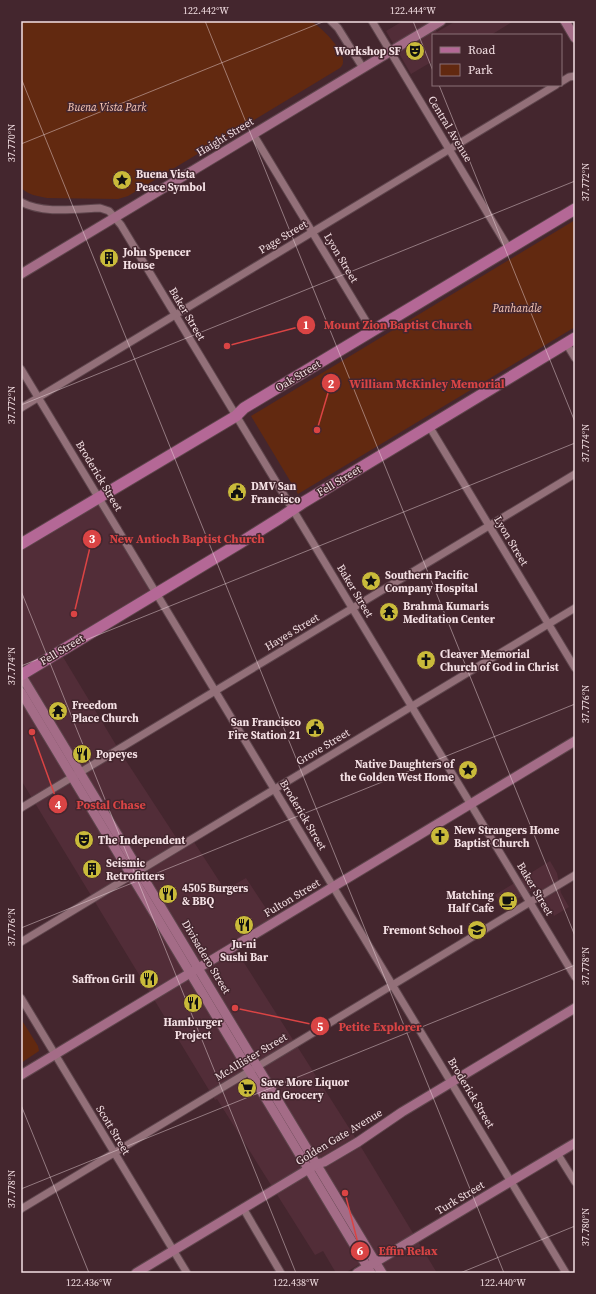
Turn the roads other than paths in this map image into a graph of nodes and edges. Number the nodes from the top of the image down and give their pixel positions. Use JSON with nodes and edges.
{"nodes":[{"id":1,"x":332,"y":21,"type":"edge"},
{"id":2,"x":372,"y":21,"type":"edge"},
{"id":3,"x":441,"y":21,"type":"edge"},
{"id":4,"x":565,"y":21,"type":"edge"},
{"id":5,"x":575,"y":38,"type":"edge"},
{"id":6,"x":390,"y":51,"type":"junction"},
{"id":7,"x":363,"y":68,"type":"junction"},
{"id":8,"x":572,"y":76,"type":"edge"},
{"id":9,"x":562,"y":81,"type":"edge"},
{"id":10,"x":554,"y":86,"type":"edge"},
{"id":11,"x":253,"y":134,"type":"junction"},
{"id":12,"x":449,"y":149,"type":"junction"},
{"id":13,"x":21,"y":202,"type":"edge"},
{"id":14,"x":575,"y":208,"type":"edge"},
{"id":15,"x":115,"y":218,"type":"junction"},
{"id":16,"x":312,"y":232,"type":"junction"},
{"id":17,"x":509,"y":249,"type":"junction"},
{"id":18,"x":21,"y":274,"type":"edge"},
{"id":19,"x":175,"y":315,"type":"junction"},
{"id":20,"x":372,"y":331,"type":"junction"},
{"id":21,"x":571,"y":340,"type":"edge"},
{"id":22,"x":575,"y":358,"type":"edge"},
{"id":23,"x":21,"y":369,"type":"edge"},
{"id":24,"x":38,"y":397,"type":"junction"},
{"id":25,"x":21,"y":408,"type":"edge"},
{"id":26,"x":236,"y":416,"type":"junction"},
{"id":27,"x":429,"y":426,"type":"junction"},
{"id":28,"x":575,"y":474,"type":"edge"},
{"id":29,"x":98,"y":498,"type":"junction"},
{"id":30,"x":292,"y":510,"type":"junction"},
{"id":31,"x":489,"y":526,"type":"junction"},
{"id":32,"x":21,"y":544,"type":"edge"},
{"id":33,"x":156,"y":593,"type":"junction"},
{"id":34,"x":575,"y":608,"type":"edge"},
{"id":35,"x":352,"y":609,"type":"junction"},
{"id":36,"x":548,"y":624,"type":"junction"},
{"id":37,"x":575,"y":668,"type":"edge"},
{"id":38,"x":21,"y":675,"type":"edge"},
{"id":39,"x":215,"y":691,"type":"junction"},
{"id":40,"x":21,"y":692,"type":"edge"},
{"id":41,"x":412,"y":706,"type":"junction"},
{"id":42,"x":575,"y":741,"type":"edge"},
{"id":43,"x":76,"y":775,"type":"junction"},
{"id":44,"x":274,"y":789,"type":"junction"},
{"id":45,"x":471,"y":804,"type":"junction"},
{"id":46,"x":21,"y":808,"type":"edge"},
{"id":47,"x":135,"y":873,"type":"junction"},
{"id":48,"x":575,"y":875,"type":"edge"},
{"id":49,"x":334,"y":887,"type":"junction"},
{"id":50,"x":530,"y":902,"type":"junction"},
{"id":51,"x":21,"y":942,"type":"edge"},
{"id":52,"x":194,"y":971,"type":"junction"},
{"id":53,"x":575,"y":977,"type":"edge"},
{"id":54,"x":392,"y":985,"type":"junction"},
{"id":55,"x":21,"y":998,"type":"edge"},
{"id":56,"x":575,"y":1008,"type":"edge"},
{"id":57,"x":55,"y":1055,"type":"junction"},
{"id":58,"x":254,"y":1069,"type":"junction"},
{"id":59,"x":21,"y":1075,"type":"edge"},
{"id":60,"x":452,"y":1082,"type":"junction"},
{"id":61,"x":575,"y":1143,"type":"edge"},
{"id":62,"x":114,"y":1153,"type":"junction"},
{"id":63,"x":558,"y":1153,"type":"junction"},
{"id":64,"x":313,"y":1166,"type":"junction"},
{"id":65,"x":511,"y":1181,"type":"junction"},
{"id":66,"x":575,"y":1182,"type":"edge"},
{"id":67,"x":243,"y":1208,"type":"junction"},
{"id":68,"x":21,"y":1209,"type":"edge"},
{"id":69,"x":173,"y":1250,"type":"junction"},
{"id":70,"x":372,"y":1267,"type":"edge"},
{"id":71,"x":136,"y":1273,"type":"edge"},
{"id":72,"x":187,"y":1273,"type":"edge"},
{"id":73,"x":281,"y":1273,"type":"edge"},
{"id":74,"x":357,"y":1273,"type":"edge"},
{"id":75,"x":382,"y":1273,"type":"edge"},
{"id":76,"x":566,"y":1273,"type":"edge"}],
"edges":[{"from":1,"to":7,"type":"street"},
{"from":2,"to":6,"type":"street","name":"Central Avenue"},
{"from":3,"to":6,"type":"street","name":"Haight Street"},
{"from":4,"to":5,"type":"street"},
{"from":6,"to":7,"type":"street","name":"Haight Street"},
{"from":6,"to":12,"type":"street","name":"Central Avenue"},
{"from":7,"to":11,"type":"street","name":"Haight Street"},
{"from":8,"to":9,"type":"street"},
{"from":10,"to":12,"type":"street","name":"Page Street"},
{"from":11,"to":15,"type":"street","name":"Haight Street"},
{"from":11,"to":16,"type":"street","name":"Lyon Street"},
{"from":12,"to":16,"type":"street","name":"Page Street"},
{"from":12,"to":17,"type":"street","name":"Central Avenue"},
{"from":13,"to":15,"type":"street"},
{"from":14,"to":17,"type":"main road","name":"Oak Street"},
{"from":15,"to":18,"type":"street","name":"Haight Street"},
{"from":15,"to":19,"type":"street","name":"Baker Street"},
{"from":16,"to":19,"type":"street","name":"Page Street"},
{"from":16,"to":20,"type":"street","name":"Lyon Street"},
{"from":17,"to":20,"type":"main road","name":"Oak Street"},
{"from":19,"to":24,"type":"street","name":"Page Street"},
{"from":19,"to":26,"type":"street","name":"Baker Street"},
{"from":20,"to":26,"type":"main road","name":"Oak Street"},
{"from":21,"to":22,"type":"street"},
{"from":21,"to":27,"type":"main road","name":"Fell Street"},
{"from":23,"to":24,"type":"street","name":"Broderick Street"},
{"from":24,"to":25,"type":"street","name":"Page Street"},
{"from":24,"to":29,"type":"street","name":"Broderick Street"},
{"from":26,"to":29,"type":"main road","name":"Oak Street"},
{"from":26,"to":30,"type":"street","name":"Baker Street"},
{"from":27,"to":30,"type":"main road","name":"Fell Street"},
{"from":27,"to":31,"type":"street","name":"Lyon Street"},
{"from":28,"to":31,"type":"street","name":"Hayes Street"},
{"from":29,"to":32,"type":"main road","name":"Oak Street"},
{"from":29,"to":33,"type":"street","name":"Broderick Street"},
{"from":30,"to":33,"type":"main road","name":"Fell Street"},
{"from":30,"to":35,"type":"street","name":"Baker Street"},
{"from":31,"to":35,"type":"street","name":"Hayes Street"},
{"from":31,"to":36,"type":"street","name":"Lyon Street"},
{"from":33,"to":38,"type":"main road","name":"Fell Street"},
{"from":33,"to":39,"type":"street","name":"Broderick Street"},
{"from":34,"to":36,"type":"street","name":"Grove Street"},
{"from":35,"to":39,"type":"street","name":"Hayes Street"},
{"from":35,"to":41,"type":"street","name":"Baker Street"},
{"from":36,"to":37,"type":"street","name":"Lyon Street"},
{"from":36,"to":41,"type":"street","name":"Grove Street"},
{"from":38,"to":43,"type":"street","name":"Divisadero Street"},
{"from":39,"to":43,"type":"street","name":"Hayes Street"},
{"from":39,"to":44,"type":"street","name":"Broderick Street"},
{"from":40,"to":43,"type":"street","name":"Divisadero Street"},
{"from":41,"to":44,"type":"street","name":"Grove Street"},
{"from":41,"to":45,"type":"street","name":"Baker Street"},
{"from":42,"to":45,"type":"street","name":"Fulton Street"},
{"from":43,"to":46,"type":"street","name":"Hayes Street"},
{"from":43,"to":47,"type":"street","name":"Divisadero Street"},
{"from":44,"to":47,"type":"street","name":"Grove Street"},
{"from":44,"to":49,"type":"street","name":"Broderick Street"},
{"from":45,"to":49,"type":"street","name":"Fulton Street"},
{"from":45,"to":50,"type":"street","name":"Baker Street"},
{"from":47,"to":51,"type":"street","name":"Grove Street"},
{"from":47,"to":52,"type":"street","name":"Divisadero Street"},
{"from":48,"to":50,"type":"street","name":"McAllister Street"},
{"from":49,"to":52,"type":"street","name":"Fulton Street"},
{"from":49,"to":54,"type":"street","name":"Broderick Street"},
{"from":50,"to":53,"type":"street","name":"Baker Street"},
{"from":50,"to":54,"type":"street","name":"McAllister Street"},
{"from":52,"to":57,"type":"street","name":"Fulton Street"},
{"from":52,"to":58,"type":"street","name":"Divisadero Street"},
{"from":54,"to":58,"type":"street","name":"McAllister Street"},
{"from":54,"to":60,"type":"street","name":"Broderick Street"},
{"from":55,"to":57,"type":"street","name":"Scott Street"},
{"from":56,"to":60,"type":"street","name":"Golden Gate Avenue"},
{"from":57,"to":59,"type":"street","name":"Fulton Street"},
{"from":57,"to":62,"type":"street","name":"Scott Street"},
{"from":58,"to":62,"type":"street","name":"McAllister Street"},
{"from":58,"to":64,"type":"street","name":"Divisadero Street"},
{"from":60,"to":64,"type":"street","name":"Golden Gate Avenue"},
{"from":60,"to":65,"type":"street","name":"Broderick Street"},
{"from":61,"to":63,"type":"street","name":"Turk Street"},
{"from":62,"to":68,"type":"street","name":"McAllister Street"},
{"from":62,"to":69,"type":"street","name":"Scott Street"},
{"from":63,"to":65,"type":"street","name":"Turk Street"},
{"from":63,"to":66,"type":"street"},
{"from":64,"to":67,"type":"street","name":"Golden Gate Avenue"},
{"from":64,"to":70,"type":"street","name":"Divisadero Street"},
{"from":65,"to":70,"type":"street","name":"Turk Street"},
{"from":65,"to":76,"type":"street","name":"Broderick Street"},
{"from":67,"to":69,"type":"street","name":"Golden Gate Avenue"},
{"from":67,"to":73,"type":"street"},
{"from":69,"to":71,"type":"street","name":"Golden Gate Avenue"},
{"from":69,"to":72,"type":"street","name":"Scott Street"},
{"from":70,"to":74,"type":"street","name":"Turk Street"},
{"from":70,"to":75,"type":"street","name":"Divisadero Street"}]}
